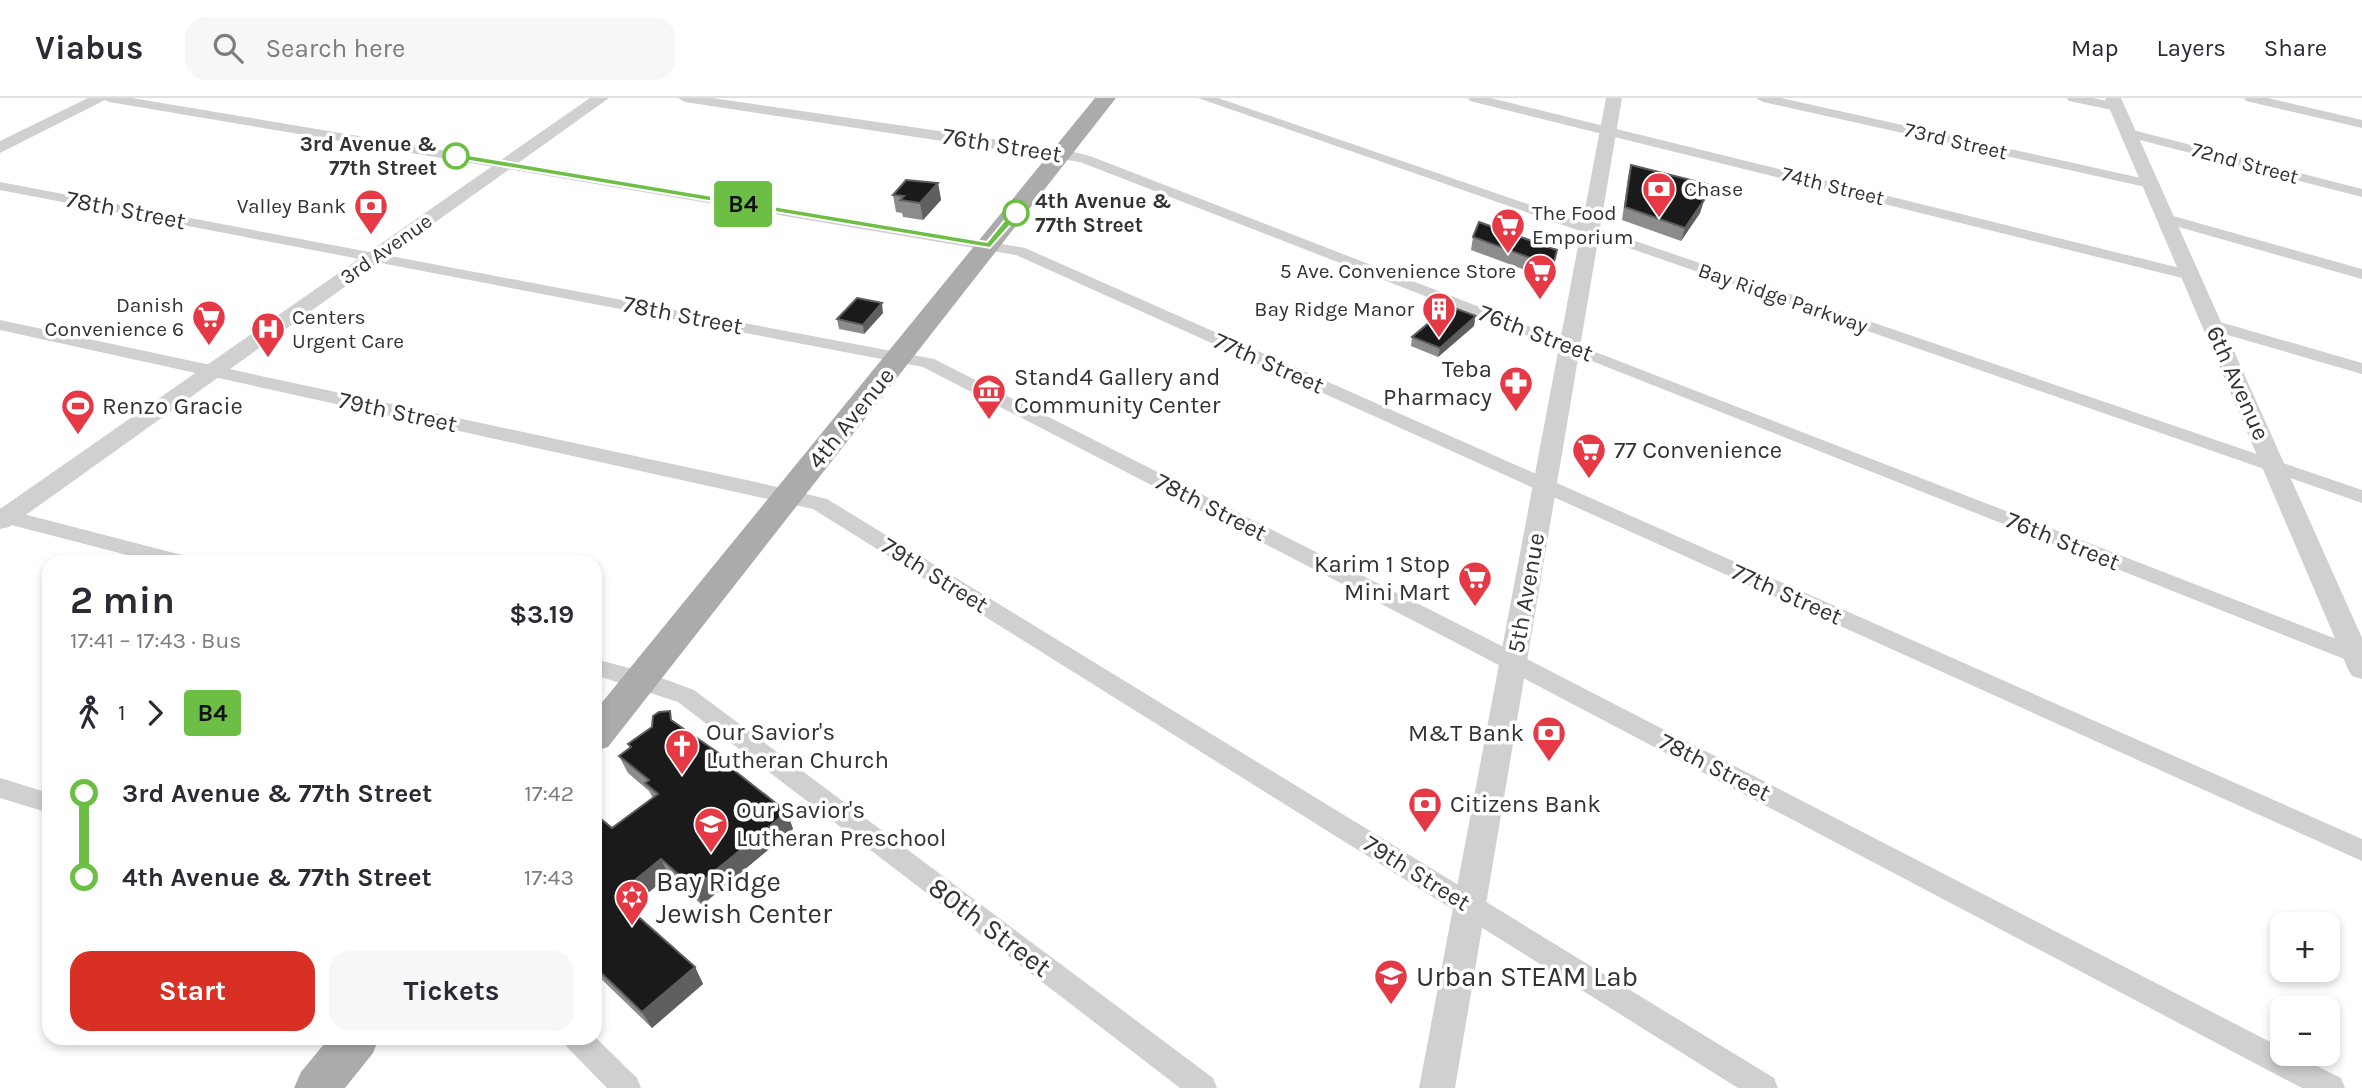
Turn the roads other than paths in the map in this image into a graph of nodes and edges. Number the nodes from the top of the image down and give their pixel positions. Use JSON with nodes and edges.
{"nodes":[{"id":1,"x":101,"y":98,"type":"edge"},
{"id":2,"x":109,"y":98,"type":"edge"},
{"id":3,"x":601,"y":98,"type":"edge"},
{"id":4,"x":685,"y":98,"type":"edge"},
{"id":5,"x":1106,"y":98,"type":"edge"},
{"id":6,"x":1205,"y":98,"type":"edge"},
{"id":7,"x":1475,"y":98,"type":"edge"},
{"id":8,"x":1614,"y":98,"type":"edge"},
{"id":9,"x":1762,"y":98,"type":"edge"},
{"id":10,"x":2074,"y":98,"type":"edge"},
{"id":11,"x":2251,"y":98,"type":"edge"},
{"id":12,"x":2115,"y":102,"type":"edge"},
{"id":13,"x":2362,"y":124,"type":"edge"},
{"id":14,"x":1608,"y":131,"type":"junction"},
{"id":15,"x":2129,"y":133,"type":"junction"},
{"id":16,"x":0,"y":148,"type":"edge"},
{"id":17,"x":1062,"y":153,"type":"junction"},
{"id":18,"x":506,"y":164,"type":"junction"},
{"id":19,"x":2150,"y":184,"type":"junction"},
{"id":20,"x":0,"y":186,"type":"edge"},
{"id":21,"x":2362,"y":193,"type":"edge"},
{"id":22,"x":2166,"y":219,"type":"junction"},
{"id":23,"x":1590,"y":231,"type":"junction"},
{"id":24,"x":990,"y":245,"type":"junction"},
{"id":25,"x":375,"y":257,"type":"junction"},
{"id":26,"x":2362,"y":274,"type":"edge"},
{"id":27,"x":2190,"y":275,"type":"junction"},
{"id":28,"x":0,"y":325,"type":"edge"},
{"id":29,"x":2213,"y":326,"type":"junction"},
{"id":30,"x":1570,"y":346,"type":"junction"},
{"id":31,"x":900,"y":357,"type":"junction"},
{"id":32,"x":2362,"y":369,"type":"edge"},
{"id":33,"x":213,"y":371,"type":"junction"},
{"id":34,"x":2274,"y":467,"type":"junction"},
{"id":35,"x":1545,"y":486,"type":"junction"},
{"id":36,"x":788,"y":496,"type":"junction"},
{"id":37,"x":2362,"y":497,"type":"edge"},
{"id":38,"x":2,"y":518,"type":"edge"},
{"id":39,"x":153,"y":555,"type":"edge"},
{"id":40,"x":2360,"y":661,"type":"edge"},
{"id":41,"x":1513,"y":662,"type":"junction"},
{"id":42,"x":602,"y":669,"type":"edge"},
{"id":43,"x":640,"y":679,"type":"junction"},
{"id":44,"x":602,"y":728,"type":"edge"},
{"id":45,"x":0,"y":788,"type":"edge"},
{"id":46,"x":42,"y":801,"type":"edge"},
{"id":47,"x":2362,"y":850,"type":"edge"},
{"id":48,"x":1470,"y":906,"type":"junction"},
{"id":49,"x":351,"y":1045,"type":"edge"},
{"id":50,"x":584,"y":1045,"type":"edge"},
{"id":51,"x":317,"y":1088,"type":"edge"},
{"id":52,"x":627,"y":1088,"type":"edge"},
{"id":53,"x":1203,"y":1088,"type":"edge"},
{"id":54,"x":1437,"y":1088,"type":"edge"},
{"id":55,"x":1764,"y":1088,"type":"edge"},
{"id":56,"x":2331,"y":1088,"type":"edge"}],
"edges":[{"from":1,"to":16,"type":"street"},
{"from":2,"to":18,"type":"street","name":"77th Street"},
{"from":3,"to":18,"type":"street","name":"3rd Avenue"},
{"from":4,"to":17,"type":"street","name":"76th Street"},
{"from":5,"to":17,"type":"main road","name":"4th Avenue"},
{"from":6,"to":23,"type":"street","name":"Bay Ridge Parkway"},
{"from":7,"to":14,"type":"street","name":"74th Street"},
{"from":8,"to":14,"type":"street","name":"5th Avenue"},
{"from":9,"to":19,"type":"street","name":"73rd Street"},
{"from":10,"to":12,"type":"street"},
{"from":11,"to":13,"type":"street"},
{"from":12,"to":15,"type":"street","name":"6th Avenue"},
{"from":14,"to":23,"type":"street","name":"5th Avenue"},
{"from":14,"to":27,"type":"street","name":"74th Street"},
{"from":15,"to":19,"type":"street","name":"6th Avenue"},
{"from":15,"to":21,"type":"street","name":"72nd Street"},
{"from":17,"to":24,"type":"main road","name":"4th Avenue"},
{"from":17,"to":30,"type":"street","name":"76th Street"},
{"from":18,"to":24,"type":"street","name":"77th Street"},
{"from":18,"to":25,"type":"street","name":"3rd Avenue"},
{"from":19,"to":22,"type":"street","name":"6th Avenue"},
{"from":20,"to":25,"type":"street","name":"78th Street"},
{"from":22,"to":26,"type":"street"},
{"from":22,"to":27,"type":"street","name":"6th Avenue"},
{"from":23,"to":30,"type":"street","name":"5th Avenue"},
{"from":23,"to":34,"type":"street","name":"Bay Ridge Parkway"},
{"from":24,"to":31,"type":"main road","name":"4th Avenue"},
{"from":24,"to":35,"type":"street","name":"77th Street"},
{"from":25,"to":31,"type":"street","name":"78th Street"},
{"from":25,"to":33,"type":"street","name":"3rd Avenue"},
{"from":27,"to":29,"type":"street","name":"6th Avenue"},
{"from":28,"to":33,"type":"street","name":"79th Street"},
{"from":29,"to":32,"type":"street"},
{"from":29,"to":34,"type":"street","name":"6th Avenue"},
{"from":30,"to":35,"type":"street","name":"5th Avenue"},
{"from":30,"to":40,"type":"street","name":"76th Street"},
{"from":31,"to":36,"type":"main road","name":"4th Avenue"},
{"from":31,"to":41,"type":"street","name":"78th Street"},
{"from":33,"to":36,"type":"street","name":"79th Street"},
{"from":33,"to":38,"type":"street","name":"3rd Avenue"},
{"from":34,"to":37,"type":"street","name":"Bay Ridge Parkway"},
{"from":34,"to":40,"type":"street","name":"6th Avenue"},
{"from":35,"to":41,"type":"street","name":"5th Avenue"},
{"from":35,"to":47,"type":"street","name":"77th Street"},
{"from":36,"to":43,"type":"main road","name":"4th Avenue"},
{"from":36,"to":48,"type":"street","name":"79th Street"},
{"from":38,"to":39,"type":"street"},
{"from":41,"to":48,"type":"street","name":"5th Avenue"},
{"from":41,"to":56,"type":"street","name":"78th Street"},
{"from":42,"to":43,"type":"street","name":"80th Street"},
{"from":43,"to":44,"type":"main road","name":"4th Avenue"},
{"from":43,"to":53,"type":"street","name":"80th Street"},
{"from":45,"to":46,"type":"street"},
{"from":48,"to":54,"type":"street","name":"5th Avenue"},
{"from":48,"to":55,"type":"street","name":"79th Street"},
{"from":49,"to":51,"type":"main road"},
{"from":50,"to":52,"type":"street"}]}
